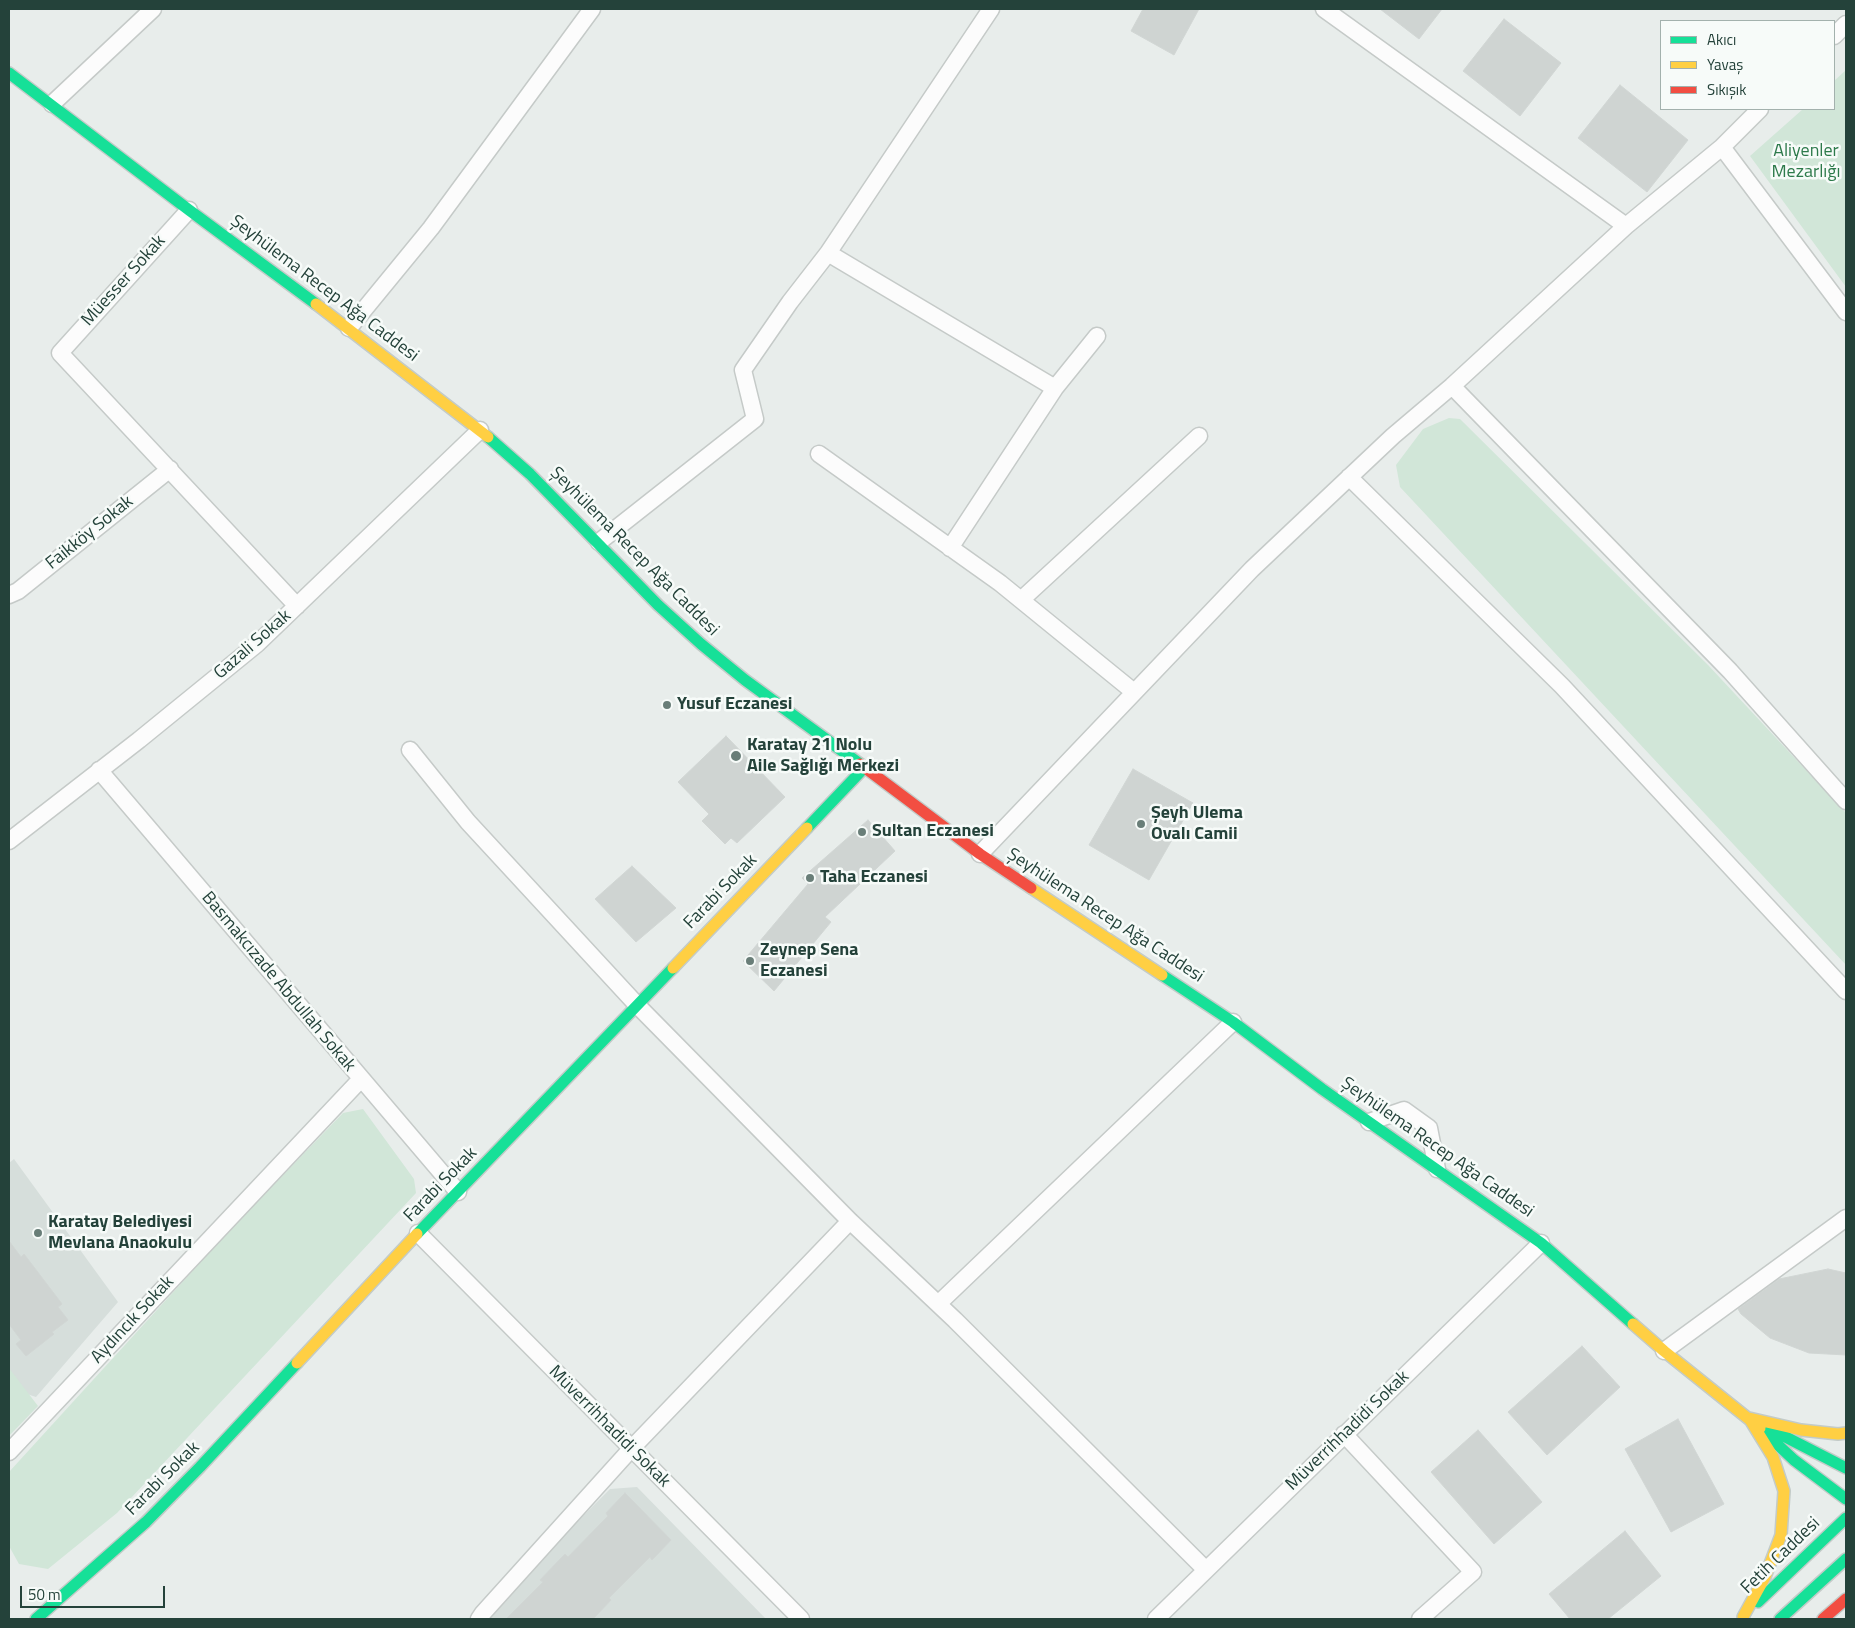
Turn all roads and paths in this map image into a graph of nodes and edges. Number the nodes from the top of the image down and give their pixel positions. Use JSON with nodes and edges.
{"nodes":[{"id":1,"x":153,"y":9,"type":"edge"},
{"id":2,"x":592,"y":9,"type":"edge"},
{"id":3,"x":991,"y":9,"type":"edge"},
{"id":4,"x":1324,"y":9,"type":"edge"},
{"id":5,"x":1846,"y":24,"type":"edge"},
{"id":6,"x":1835,"y":35,"type":"edge"},
{"id":7,"x":9,"y":73,"type":"edge"},
{"id":8,"x":52,"y":104,"type":"junction"},
{"id":9,"x":1759,"y":110,"type":"edge"},
{"id":10,"x":1722,"y":147,"type":"junction"},
{"id":11,"x":188,"y":210,"type":"junction"},
{"id":12,"x":1626,"y":226,"type":"junction"},
{"id":13,"x":828,"y":253,"type":"junction"},
{"id":14,"x":1846,"y":312,"type":"edge"},
{"id":15,"x":349,"y":328,"type":"junction"},
{"id":16,"x":1097,"y":336,"type":"dead end"},
{"id":17,"x":1452,"y":386,"type":"junction"},
{"id":18,"x":1055,"y":388,"type":"junction"},
{"id":19,"x":480,"y":430,"type":"junction"},
{"id":20,"x":1199,"y":436,"type":"dead end"},
{"id":21,"x":819,"y":454,"type":"dead end"},
{"id":22,"x":170,"y":469,"type":"junction"},
{"id":23,"x":1349,"y":477,"type":"junction"},
{"id":24,"x":599,"y":542,"type":"junction"},
{"id":25,"x":950,"y":548,"type":"junction"},
{"id":26,"x":12,"y":589,"type":"edge"},
{"id":27,"x":1021,"y":600,"type":"junction"},
{"id":28,"x":297,"y":606,"type":"junction"},
{"id":29,"x":1134,"y":692,"type":"junction"},
{"id":30,"x":410,"y":750,"type":"dead end"},
{"id":31,"x":865,"y":767,"type":"junction"},
{"id":32,"x":99,"y":770,"type":"junction"},
{"id":33,"x":1846,"y":801,"type":"edge"},
{"id":34,"x":9,"y":841,"type":"edge"},
{"id":35,"x":980,"y":854,"type":"junction"},
{"id":36,"x":1846,"y":991,"type":"edge"},
{"id":37,"x":637,"y":1005,"type":"junction"},
{"id":38,"x":1233,"y":1022,"type":"junction"},
{"id":39,"x":361,"y":1079,"type":"junction"},
{"id":40,"x":1368,"y":1122,"type":"junction"},
{"id":41,"x":1437,"y":1169,"type":"junction"},
{"id":42,"x":458,"y":1192,"type":"junction"},
{"id":43,"x":1846,"y":1218,"type":"edge"},
{"id":44,"x":850,"y":1222,"type":"junction"},
{"id":45,"x":418,"y":1234,"type":"junction"},
{"id":46,"x":1541,"y":1243,"type":"junction"},
{"id":47,"x":938,"y":1304,"type":"junction"},
{"id":48,"x":1664,"y":1351,"type":"junction"},
{"id":49,"x":1749,"y":1418,"type":"junction"},
{"id":50,"x":1846,"y":1433,"type":"edge"},
{"id":51,"x":1344,"y":1434,"type":"junction"},
{"id":52,"x":631,"y":1449,"type":"junction"},
{"id":53,"x":9,"y":1452,"type":"edge"},
{"id":54,"x":1846,"y":1468,"type":"edge"},
{"id":55,"x":1846,"y":1499,"type":"edge"},
{"id":56,"x":1846,"y":1518,"type":"edge"},
{"id":57,"x":1846,"y":1559,"type":"edge"},
{"id":58,"x":1206,"y":1570,"type":"junction"},
{"id":59,"x":1846,"y":1599,"type":"edge"},
{"id":60,"x":1741,"y":1618,"type":"edge"},
{"id":61,"x":36,"y":1619,"type":"edge"},
{"id":62,"x":479,"y":1619,"type":"edge"},
{"id":63,"x":801,"y":1619,"type":"edge"},
{"id":64,"x":1156,"y":1619,"type":"edge"},
{"id":65,"x":1420,"y":1619,"type":"edge"},
{"id":66,"x":1780,"y":1619,"type":"edge"},
{"id":67,"x":1823,"y":1619,"type":"edge"}],
"edges":[{"from":1,"to":8,"type":"street"},
{"from":2,"to":15,"type":"street"},
{"from":3,"to":13,"type":"street"},
{"from":4,"to":12,"type":"street"},
{"from":5,"to":6,"type":"street"},
{"from":7,"to":8,"type":"street","name":"Şeyhülema Recep Ağa Caddesi"},
{"from":8,"to":11,"type":"street","name":"Şeyhülema Recep Ağa Caddesi"},
{"from":9,"to":10,"type":"street"},
{"from":10,"to":12,"type":"street"},
{"from":10,"to":14,"type":"street"},
{"from":11,"to":15,"type":"street","name":"Şeyhülema Recep Ağa Caddesi"},
{"from":11,"to":22,"type":"street","name":"Müesser Sokak"},
{"from":12,"to":17,"type":"street"},
{"from":13,"to":18,"type":"street"},
{"from":13,"to":24,"type":"street"},
{"from":15,"to":19,"type":"street","name":"Şeyhülema Recep Ağa Caddesi"},
{"from":16,"to":18,"type":"street"},
{"from":17,"to":23,"type":"street"},
{"from":17,"to":33,"type":"street"},
{"from":18,"to":25,"type":"street"},
{"from":19,"to":24,"type":"street","name":"Şeyhülema Recep Ağa Caddesi"},
{"from":19,"to":28,"type":"street","name":"Gazali Sokak"},
{"from":20,"to":27,"type":"street"},
{"from":21,"to":25,"type":"street"},
{"from":22,"to":26,"type":"street","name":"Faikköy Sokak"},
{"from":22,"to":28,"type":"street"},
{"from":23,"to":29,"type":"street"},
{"from":23,"to":36,"type":"street"},
{"from":24,"to":31,"type":"street","name":"Şeyhülema Recep Ağa Caddesi"},
{"from":25,"to":27,"type":"street"},
{"from":27,"to":29,"type":"street"},
{"from":28,"to":32,"type":"street","name":"Gazali Sokak"},
{"from":29,"to":35,"type":"street"},
{"from":30,"to":37,"type":"street"},
{"from":31,"to":35,"type":"street","name":"Şeyhülema Recep Ağa Caddesi"},
{"from":31,"to":37,"type":"street","name":"Farabi Sokak"},
{"from":32,"to":34,"type":"street","name":"Gazali Sokak"},
{"from":32,"to":39,"type":"street","name":"Basmakcızade Abdullah Sokak"},
{"from":35,"to":38,"type":"street","name":"Şeyhülema Recep Ağa Caddesi"},
{"from":37,"to":42,"type":"street","name":"Farabi Sokak"},
{"from":37,"to":44,"type":"street"},
{"from":38,"to":40,"type":"street","name":"Şeyhülema Recep Ağa Caddesi"},
{"from":38,"to":47,"type":"street"},
{"from":39,"to":42,"type":"street","name":"Basmakcızade Abdullah Sokak"},
{"from":39,"to":53,"type":"street","name":"Aydıncık Sokak"},
{"from":40,"to":41,"type":"street","name":"Şeyhülema Recep Ağa Caddesi"},
{"from":40,"to":41,"type":"street"},
{"from":41,"to":46,"type":"street","name":"Şeyhülema Recep Ağa Caddesi"},
{"from":42,"to":45,"type":"street","name":"Farabi Sokak"},
{"from":43,"to":48,"type":"street"},
{"from":44,"to":47,"type":"street"},
{"from":44,"to":52,"type":"street"},
{"from":45,"to":52,"type":"street","name":"Müverrihhadidi Sokak"},
{"from":45,"to":61,"type":"street","name":"Farabi Sokak"},
{"from":46,"to":48,"type":"street","name":"Şeyhülema Recep Ağa Caddesi"},
{"from":46,"to":51,"type":"street","name":"Müverrihhadidi Sokak"},
{"from":47,"to":58,"type":"street"},
{"from":48,"to":49,"type":"street","name":"Şeyhülema Recep Ağa Caddesi"},
{"from":49,"to":50,"type":"street"},
{"from":49,"to":54,"type":"street","name":"Şeyhülema Recep Ağa Caddesi"},
{"from":49,"to":55,"type":"street","name":"Şeyhülema Recep Ağa Caddesi"},
{"from":49,"to":60,"type":"street"},
{"from":51,"to":58,"type":"street","name":"Müverrihhadidi Sokak"},
{"from":51,"to":65,"type":"street"},
{"from":52,"to":62,"type":"street"},
{"from":52,"to":63,"type":"street","name":"Müverrihhadidi Sokak"},
{"from":56,"to":60,"type":"street","name":"Fetih Caddesi"},
{"from":57,"to":66,"type":"street"},
{"from":58,"to":64,"type":"street","name":"Müverrihhadidi Sokak"},
{"from":59,"to":67,"type":"street"}]}
